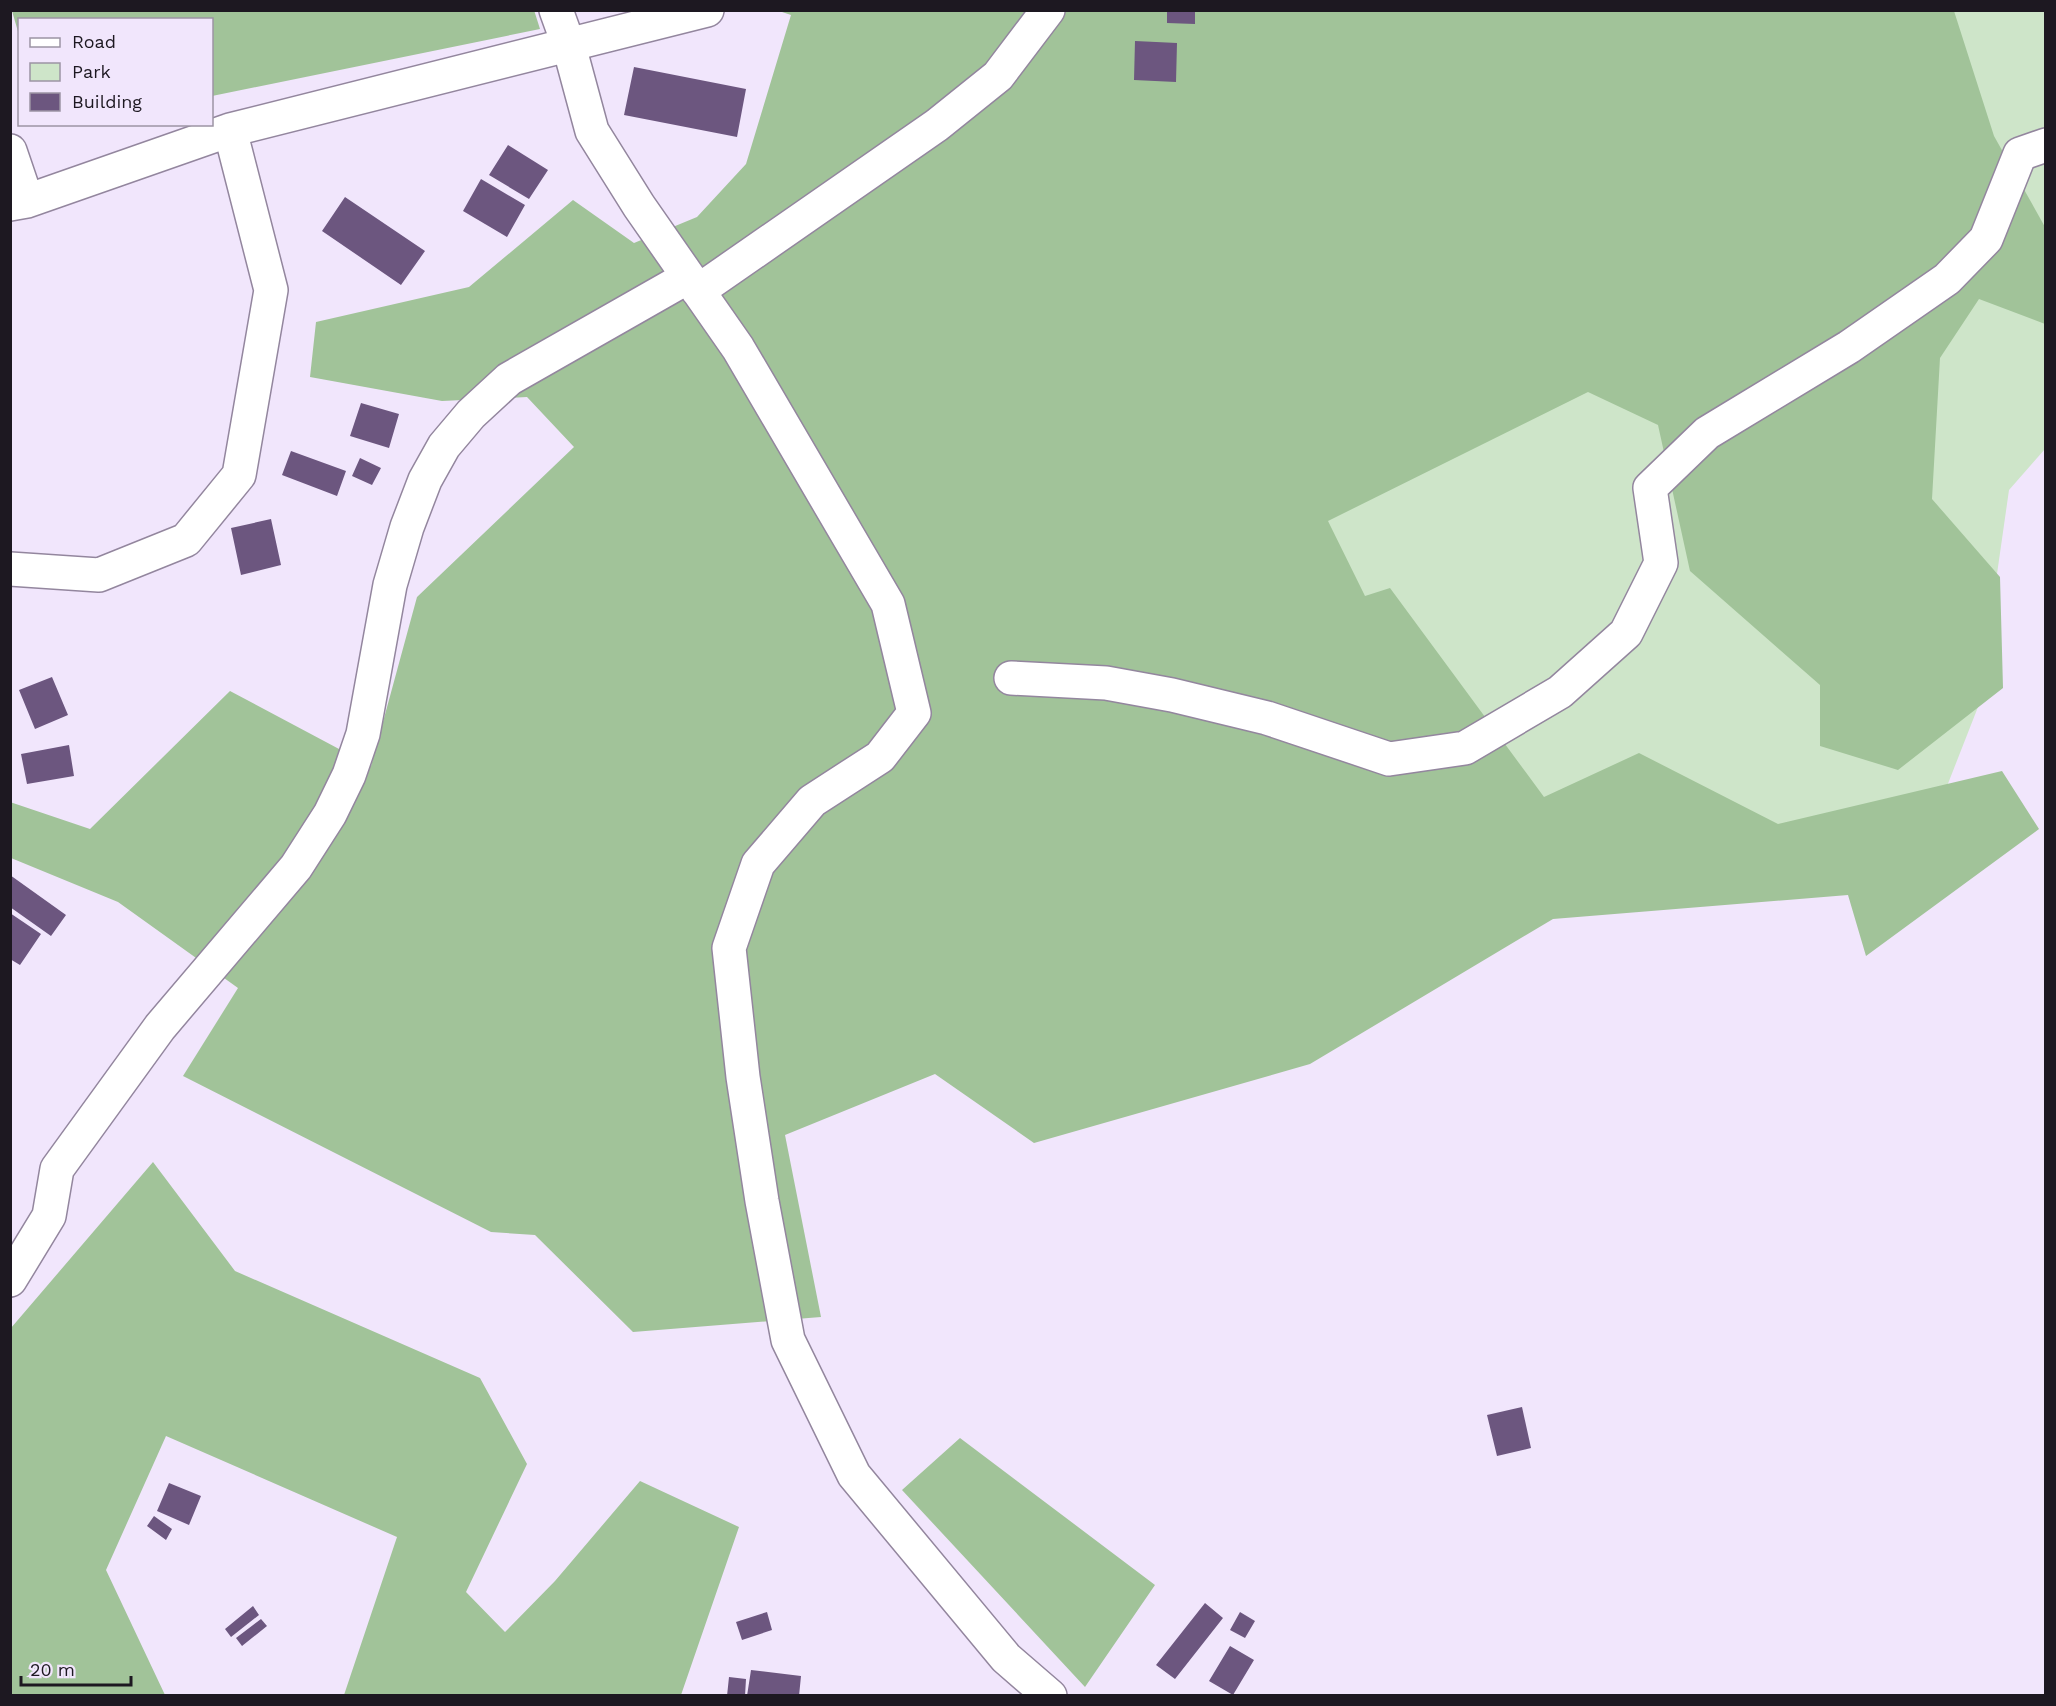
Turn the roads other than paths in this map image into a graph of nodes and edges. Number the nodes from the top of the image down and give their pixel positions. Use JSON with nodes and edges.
{"nodes":[{"id":1,"x":556,"y":10,"type":"edge"},
{"id":2,"x":707,"y":10,"type":"edge"},
{"id":3,"x":1048,"y":10,"type":"edge"},
{"id":4,"x":569,"y":46,"type":"junction"},
{"id":5,"x":230,"y":130,"type":"junction"},
{"id":6,"x":2046,"y":145,"type":"edge"},
{"id":7,"x":10,"y":151,"type":"edge"},
{"id":8,"x":19,"y":203,"type":"edge"},
{"id":9,"x":693,"y":284,"type":"junction"},
{"id":10,"x":10,"y":569,"type":"edge"},
{"id":11,"x":1011,"y":678,"type":"dead end"},
{"id":12,"x":10,"y":1280,"type":"edge"},
{"id":13,"x":1050,"y":1695,"type":"edge"}],
"edges":[{"from":1,"to":4,"type":"street"},
{"from":2,"to":4,"type":"street"},
{"from":3,"to":9,"type":"street"},
{"from":4,"to":5,"type":"street"},
{"from":4,"to":9,"type":"street"},
{"from":5,"to":8,"type":"street"},
{"from":5,"to":10,"type":"street"},
{"from":6,"to":11,"type":"street"},
{"from":7,"to":8,"type":"street"},
{"from":9,"to":12,"type":"street"},
{"from":9,"to":13,"type":"street"}]}
